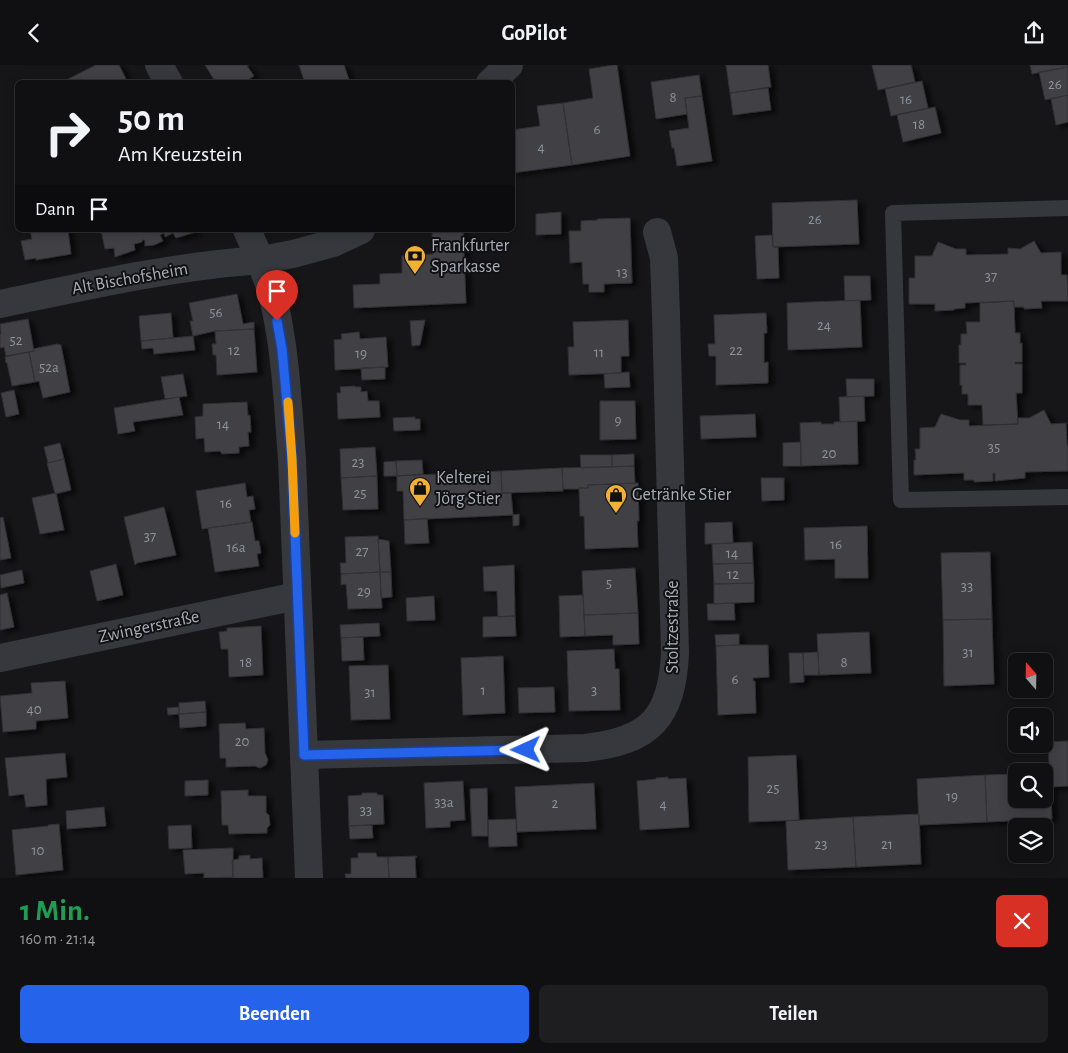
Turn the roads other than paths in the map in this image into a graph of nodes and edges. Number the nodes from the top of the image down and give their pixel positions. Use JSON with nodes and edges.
{"nodes":[{"id":1,"x":160,"y":65,"type":"edge"},
{"id":2,"x":510,"y":65,"type":"edge"},
{"id":3,"x":168,"y":80,"type":"edge"},
{"id":4,"x":493,"y":80,"type":"edge"},
{"id":5,"x":1068,"y":208,"type":"edge"},
{"id":6,"x":248,"y":232,"type":"edge"},
{"id":7,"x":357,"y":232,"type":"edge"},
{"id":8,"x":657,"y":232,"type":"dead end"},
{"id":9,"x":261,"y":260,"type":"junction"},
{"id":10,"x":0,"y":304,"type":"edge"},
{"id":11,"x":1068,"y":497,"type":"edge"},
{"id":12,"x":297,"y":596,"type":"junction"},
{"id":13,"x":0,"y":658,"type":"edge"},
{"id":14,"x":304,"y":755,"type":"junction"},
{"id":15,"x":309,"y":878,"type":"edge"}],
"edges":[{"from":1,"to":3,"type":"street"},
{"from":2,"to":4,"type":"street"},
{"from":5,"to":11,"type":"lane"},
{"from":6,"to":9,"type":"street"},
{"from":7,"to":9,"type":"street","name":"Alt Bischofsheim"},
{"from":8,"to":14,"type":"street","name":"Stoltzestraße"},
{"from":9,"to":10,"type":"street","name":"Alt Bischofsheim"},
{"from":9,"to":12,"type":"street"},
{"from":12,"to":13,"type":"street","name":"Zwingerstraße"},
{"from":12,"to":14,"type":"street"},
{"from":14,"to":15,"type":"street"}]}
